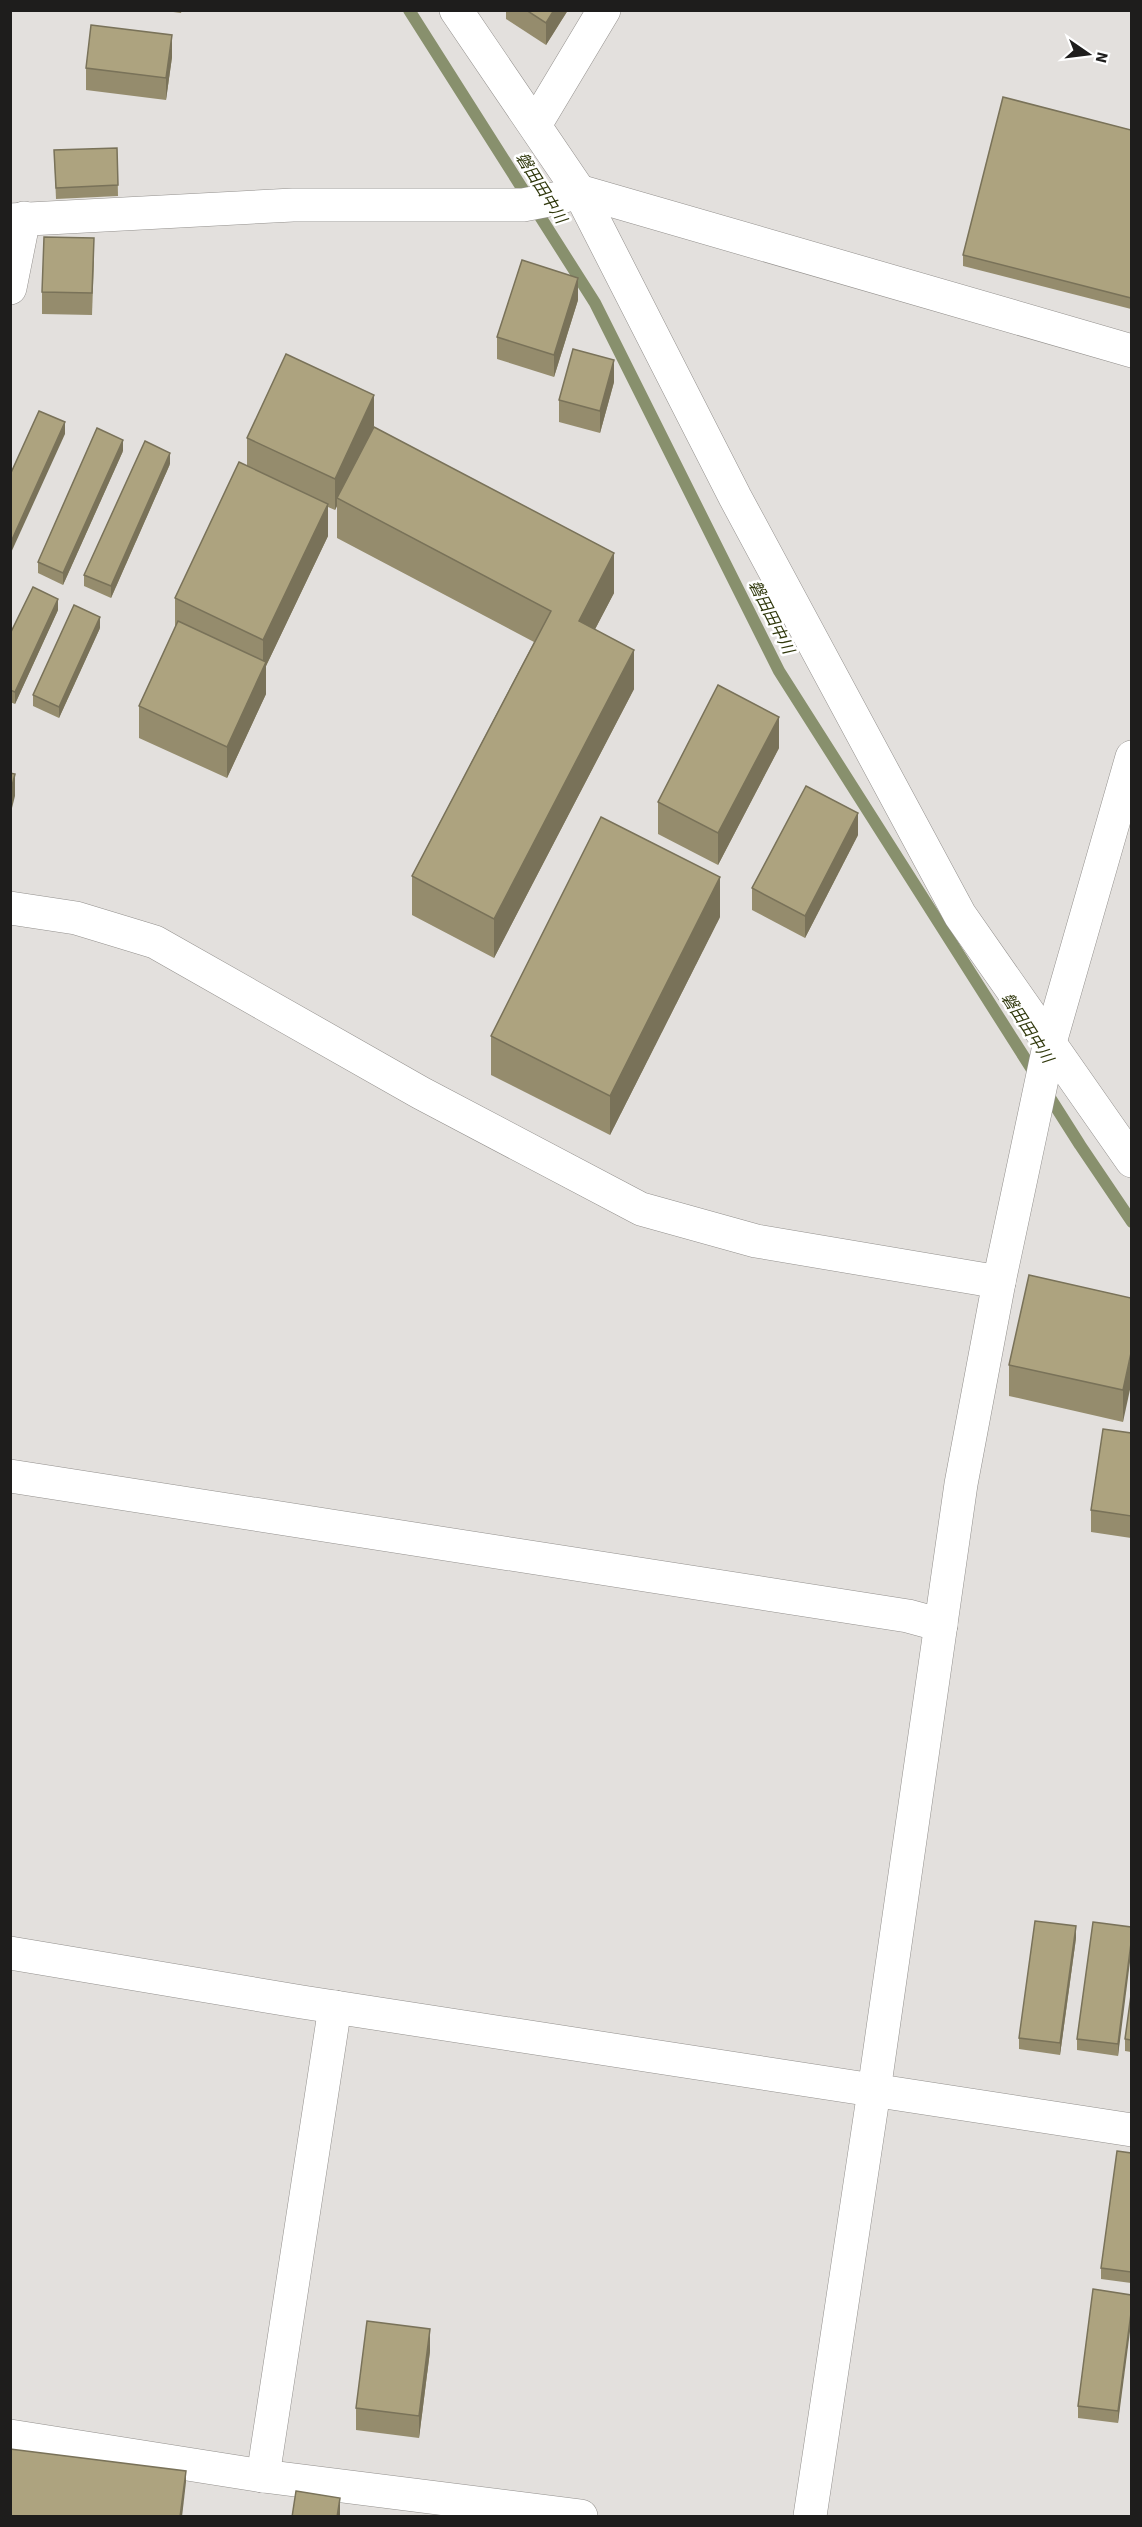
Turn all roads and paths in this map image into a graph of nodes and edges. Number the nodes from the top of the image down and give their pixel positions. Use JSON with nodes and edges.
{"nodes":[{"id":1,"x":456,"y":10,"type":"edge"},
{"id":2,"x":604,"y":10,"type":"edge"},
{"id":3,"x":535,"y":125,"type":"junction"},
{"id":4,"x":579,"y":192,"type":"junction"},
{"id":5,"x":17,"y":219,"type":"edge"},
{"id":6,"x":10,"y":288,"type":"edge"},
{"id":7,"x":1131,"y":351,"type":"edge"},
{"id":8,"x":1131,"y":757,"type":"edge"},
{"id":9,"x":10,"y":908,"type":"edge"},
{"id":10,"x":1049,"y":1046,"type":"junction"},
{"id":11,"x":1131,"y":1161,"type":"edge"},
{"id":12,"x":999,"y":1282,"type":"junction"},
{"id":13,"x":10,"y":1476,"type":"edge"},
{"id":14,"x":941,"y":1625,"type":"junction"},
{"id":15,"x":10,"y":1953,"type":"edge"},
{"id":16,"x":335,"y":2007,"type":"junction"},
{"id":17,"x":874,"y":2091,"type":"junction"},
{"id":18,"x":1131,"y":2130,"type":"edge"},
{"id":19,"x":10,"y":2436,"type":"edge"},
{"id":20,"x":263,"y":2476,"type":"junction"},
{"id":21,"x":581,"y":2517,"type":"edge"},
{"id":22,"x":810,"y":2517,"type":"edge"}],
"edges":[{"from":1,"to":3,"type":"street"},
{"from":2,"to":3,"type":"street"},
{"from":3,"to":4,"type":"street"},
{"from":4,"to":5,"type":"street"},
{"from":4,"to":7,"type":"street"},
{"from":4,"to":10,"type":"street"},
{"from":5,"to":6,"type":"street"},
{"from":8,"to":10,"type":"street"},
{"from":9,"to":12,"type":"street"},
{"from":10,"to":11,"type":"street"},
{"from":10,"to":12,"type":"street"},
{"from":12,"to":14,"type":"street"},
{"from":13,"to":14,"type":"street"},
{"from":14,"to":17,"type":"street"},
{"from":15,"to":16,"type":"street"},
{"from":16,"to":17,"type":"street"},
{"from":16,"to":20,"type":"street"},
{"from":17,"to":18,"type":"street"},
{"from":17,"to":22,"type":"street"},
{"from":19,"to":20,"type":"street"},
{"from":20,"to":21,"type":"street"}]}
